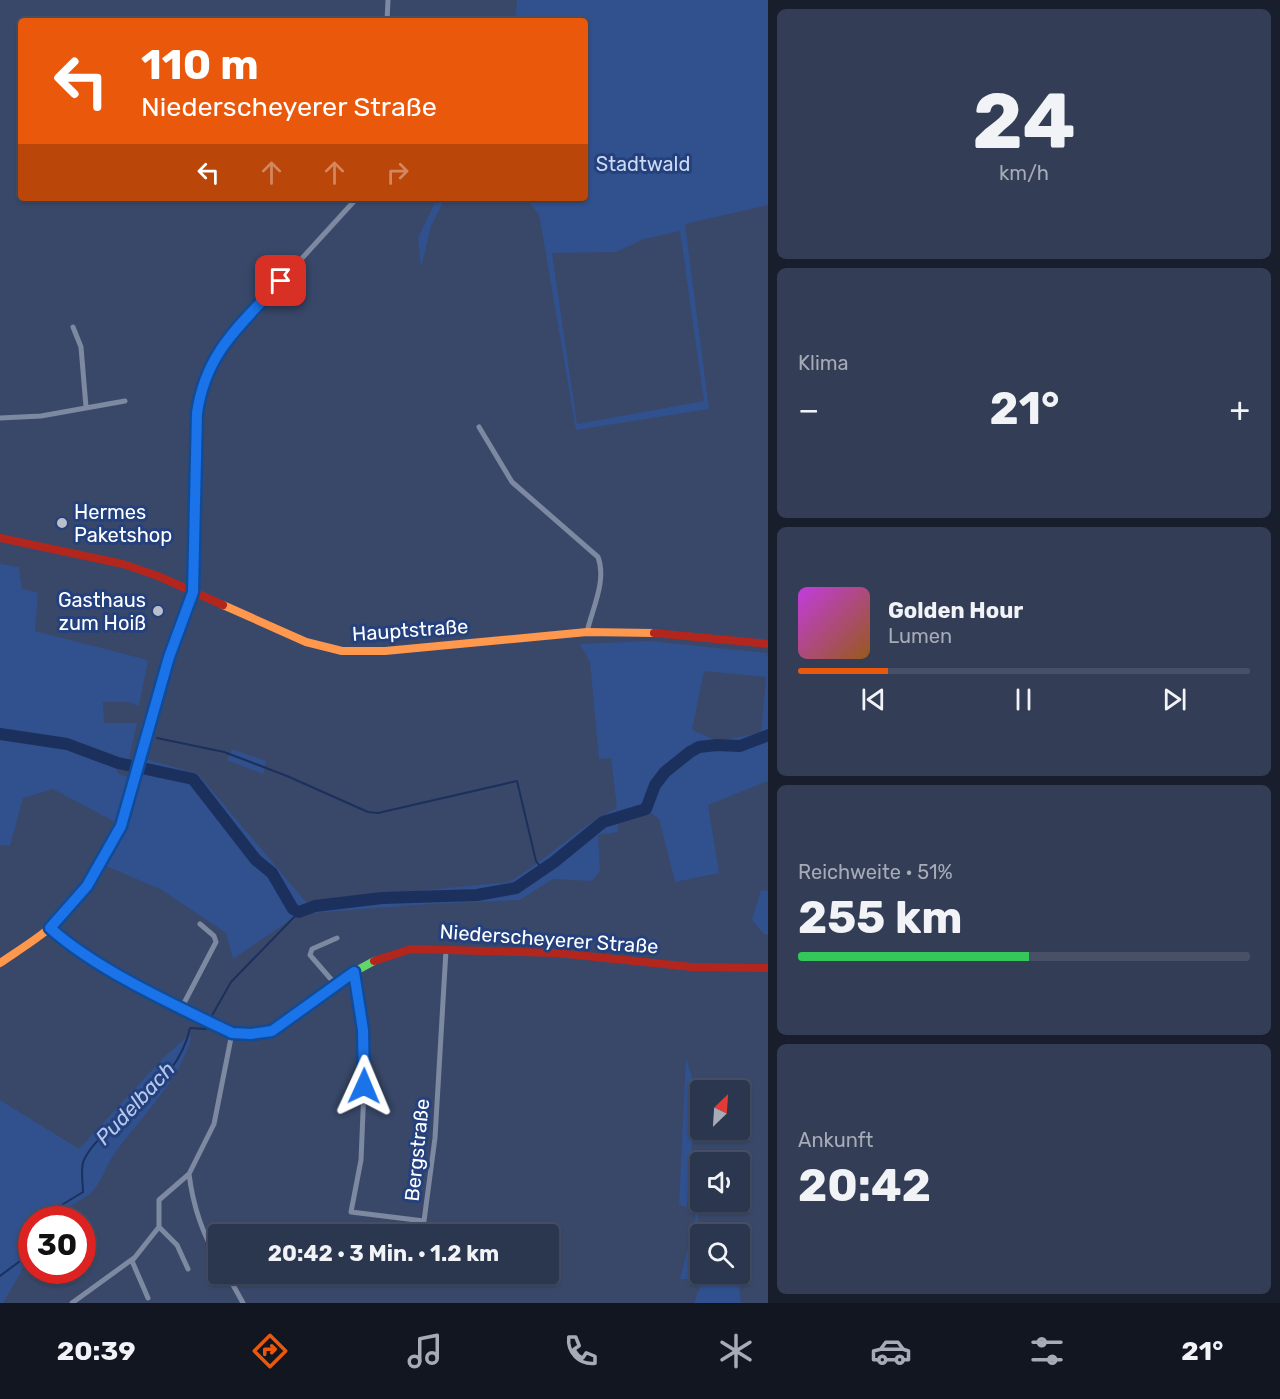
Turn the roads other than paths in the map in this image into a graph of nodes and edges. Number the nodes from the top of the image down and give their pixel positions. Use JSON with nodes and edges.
{"nodes":[{"id":1,"x":388,"y":0,"type":"edge"},
{"id":2,"x":387,"y":18,"type":"edge"},
{"id":3,"x":354,"y":201,"type":"edge"},
{"id":4,"x":73,"y":327,"type":"dead end"},
{"id":5,"x":124,"y":401,"type":"dead end"},
{"id":6,"x":86,"y":407,"type":"junction"},
{"id":7,"x":0,"y":418,"type":"edge"},
{"id":8,"x":479,"y":427,"type":"dead end"},
{"id":9,"x":0,"y":538,"type":"edge"},
{"id":10,"x":193,"y":592,"type":"junction"},
{"id":11,"x":587,"y":632,"type":"junction"},
{"id":12,"x":768,"y":644,"type":"edge"},
{"id":13,"x":200,"y":924,"type":"dead end"},
{"id":14,"x":50,"y":928,"type":"junction"},
{"id":15,"x":337,"y":938,"type":"dead end"},
{"id":16,"x":446,"y":948,"type":"junction"},
{"id":17,"x":0,"y":963,"type":"edge"},
{"id":18,"x":768,"y":968,"type":"edge"},
{"id":19,"x":354,"y":972,"type":"junction"},
{"id":20,"x":336,"y":985,"type":"junction"},
{"id":21,"x":182,"y":1007,"type":"junction"},
{"id":22,"x":232,"y":1033,"type":"junction"},
{"id":23,"x":189,"y":1174,"type":"junction"},
{"id":24,"x":159,"y":1227,"type":"junction"},
{"id":25,"x":208,"y":1243,"type":"edge"},
{"id":26,"x":134,"y":1258,"type":"junction"},
{"id":27,"x":188,"y":1269,"type":"dead end"},
{"id":28,"x":233,"y":1284,"type":"edge"},
{"id":29,"x":148,"y":1298,"type":"dead end"},
{"id":30,"x":72,"y":1303,"type":"edge"},
{"id":31,"x":243,"y":1303,"type":"edge"}],
"edges":[{"from":1,"to":2,"type":"street"},
{"from":3,"to":10,"type":"street"},
{"from":4,"to":6,"type":"street"},
{"from":5,"to":6,"type":"street"},
{"from":6,"to":7,"type":"street"},
{"from":8,"to":11,"type":"street"},
{"from":9,"to":10,"type":"street","name":"Hauptstraße"},
{"from":10,"to":11,"type":"street","name":"Hauptstraße"},
{"from":10,"to":14,"type":"street"},
{"from":11,"to":12,"type":"street","name":"Hauptstraße"},
{"from":13,"to":21,"type":"street"},
{"from":14,"to":17,"type":"street"},
{"from":14,"to":21,"type":"street","name":"Niederscheyerer Straße"},
{"from":15,"to":20,"type":"street"},
{"from":16,"to":18,"type":"street","name":"Niederscheyerer Straße"},
{"from":16,"to":19,"type":"street","name":"Niederscheyerer Straße"},
{"from":16,"to":19,"type":"street","name":"Bergstraße"},
{"from":19,"to":20,"type":"street","name":"Niederscheyerer Straße"},
{"from":20,"to":22,"type":"street","name":"Niederscheyerer Straße"},
{"from":21,"to":22,"type":"street","name":"Niederscheyerer Straße"},
{"from":22,"to":23,"type":"street"},
{"from":23,"to":24,"type":"street"},
{"from":23,"to":25,"type":"street"},
{"from":24,"to":26,"type":"street"},
{"from":24,"to":27,"type":"street"},
{"from":26,"to":29,"type":"street"},
{"from":26,"to":30,"type":"street"},
{"from":28,"to":31,"type":"street"}]}
